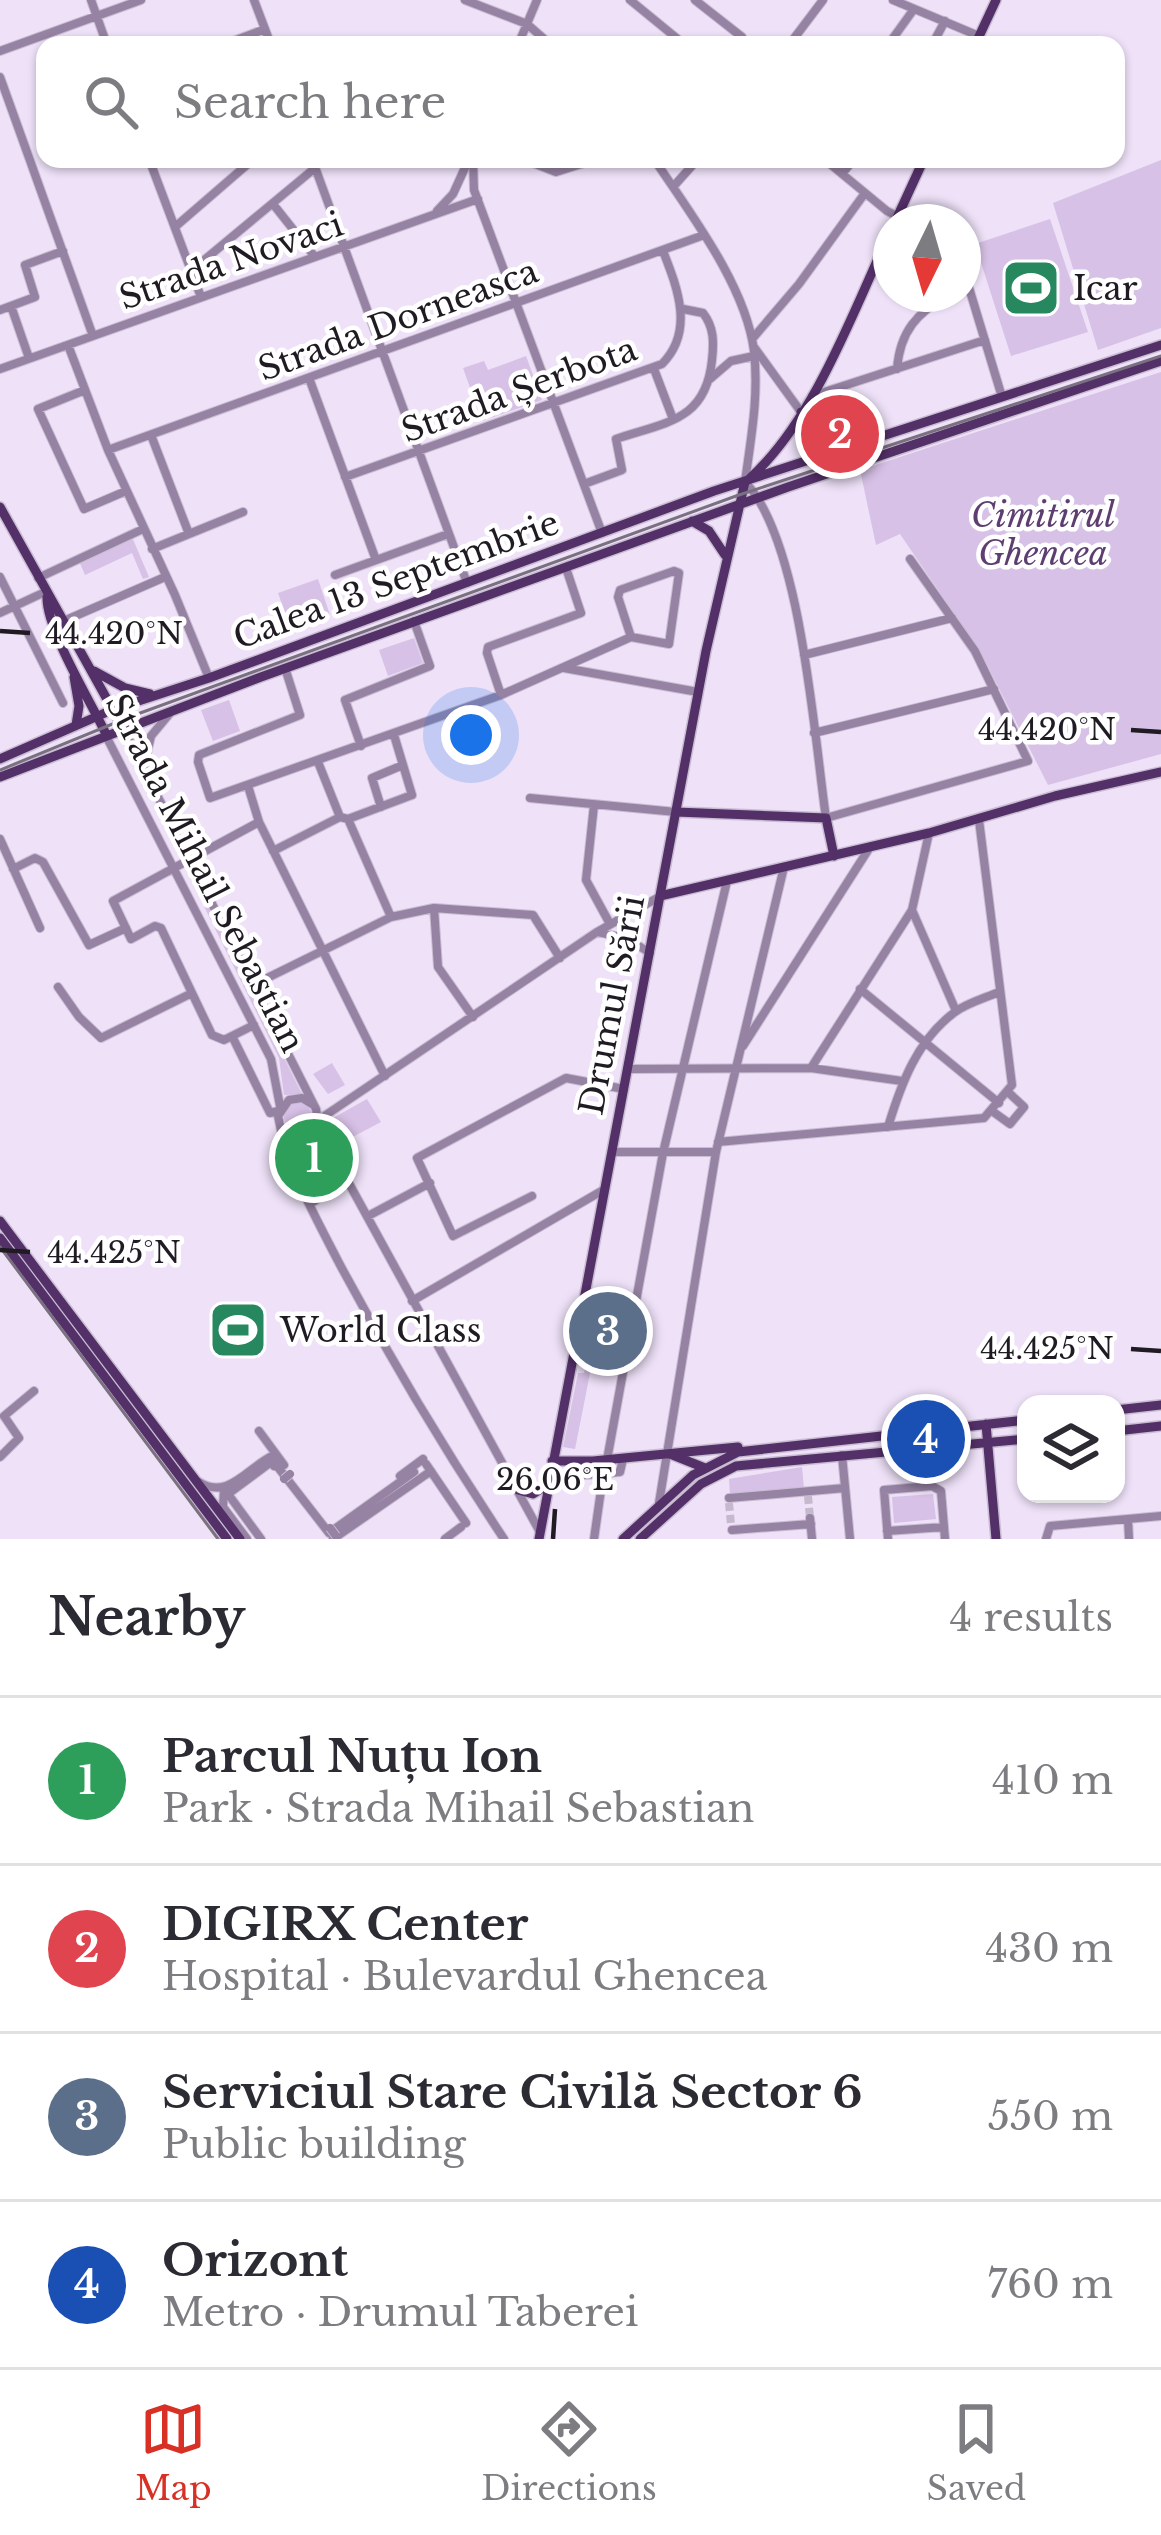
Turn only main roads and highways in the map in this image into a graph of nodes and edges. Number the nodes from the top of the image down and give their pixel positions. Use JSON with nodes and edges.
{"nodes":[{"id":1,"x":995,"y":0,"type":"edge"},
{"id":2,"x":979,"y":36,"type":"edge"},
{"id":3,"x":920,"y":168,"type":"edge"},
{"id":4,"x":903,"y":204,"type":"edge"},
{"id":5,"x":873,"y":267,"type":"edge"},
{"id":6,"x":1161,"y":345,"type":"edge"},
{"id":7,"x":1111,"y":361,"type":"junction"},
{"id":8,"x":1161,"y":361,"type":"edge"},
{"id":9,"x":1116,"y":376,"type":"junction"},
{"id":10,"x":801,"y":412,"type":"junction"},
{"id":11,"x":832,"y":454,"type":"junction"},
{"id":12,"x":745,"y":482,"type":"junction"},
{"id":13,"x":738,"y":505,"type":"junction"},
{"id":14,"x":0,"y":507,"type":"edge"},
{"id":15,"x":692,"y":521,"type":"junction"},
{"id":16,"x":726,"y":556,"type":"junction"},
{"id":17,"x":46,"y":595,"type":"junction"},
{"id":18,"x":71,"y":666,"type":"junction"},
{"id":19,"x":88,"y":666,"type":"junction"},
{"id":20,"x":155,"y":695,"type":"junction"},
{"id":21,"x":114,"y":709,"type":"junction"},
{"id":22,"x":98,"y":716,"type":"junction"},
{"id":23,"x":76,"y":725,"type":"junction"},
{"id":24,"x":124,"y":728,"type":"junction"},
{"id":25,"x":106,"y":734,"type":"junction"},
{"id":26,"x":0,"y":759,"type":"edge"},
{"id":27,"x":1161,"y":772,"type":"edge"},
{"id":28,"x":0,"y":777,"type":"edge"},
{"id":29,"x":676,"y":812,"type":"junction"},
{"id":30,"x":834,"y":856,"type":"junction"},
{"id":31,"x":660,"y":896,"type":"junction"},
{"id":32,"x":0,"y":1221,"type":"edge"},
{"id":33,"x":0,"y":1238,"type":"edge"},
{"id":34,"x":1161,"y":1405,"type":"edge"},
{"id":35,"x":1125,"y":1409,"type":"edge"},
{"id":36,"x":1017,"y":1421,"type":"edge"},
{"id":37,"x":986,"y":1424,"type":"junction"},
{"id":38,"x":1161,"y":1426,"type":"edge"},
{"id":39,"x":1125,"y":1430,"type":"edge"},
{"id":40,"x":155,"y":1434,"type":"junction"},
{"id":41,"x":858,"y":1437,"type":"junction"},
{"id":42,"x":1017,"y":1440,"type":"edge"},
{"id":43,"x":988,"y":1442,"type":"junction"},
{"id":44,"x":786,"y":1444,"type":"junction"},
{"id":45,"x":860,"y":1453,"type":"junction"},
{"id":46,"x":665,"y":1457,"type":"junction"},
{"id":47,"x":552,"y":1461,"type":"junction"},
{"id":48,"x":704,"y":1467,"type":"junction"},
{"id":49,"x":721,"y":1473,"type":"junction"},
{"id":50,"x":548,"y":1481,"type":"junction"},
{"id":51,"x":518,"y":1490,"type":"road end"},
{"id":52,"x":540,"y":1536,"type":"edge"},
{"id":53,"x":227,"y":1539,"type":"edge"},
{"id":54,"x":243,"y":1539,"type":"edge"},
{"id":55,"x":623,"y":1539,"type":"edge"},
{"id":56,"x":640,"y":1539,"type":"edge"},
{"id":57,"x":996,"y":1539,"type":"edge"}],
"edges":[{"from":1,"to":2,"type":"main road"},
{"from":3,"to":4,"type":"main road"},
{"from":5,"to":10,"type":"main road"},
{"from":6,"to":7,"type":"main road","name":"Calea 13 Septembrie"},
{"from":7,"to":9,"type":"main road"},
{"from":7,"to":11,"type":"main road","name":"Calea 13 Septembrie"},
{"from":8,"to":9,"type":"main road","name":"Calea 13 Septembrie"},
{"from":9,"to":13,"type":"main road","name":"Calea 13 Septembrie"},
{"from":10,"to":11,"type":"main road"},
{"from":10,"to":12,"type":"main road"},
{"from":11,"to":12,"type":"main road","name":"Calea 13 Septembrie"},
{"from":12,"to":13,"type":"main road","name":"Drumul Sării"},
{"from":12,"to":20,"type":"main road","name":"Calea 13 Septembrie"},
{"from":13,"to":15,"type":"main road","name":"Calea 13 Septembrie"},
{"from":13,"to":16,"type":"main road","name":"Drumul Sării"},
{"from":14,"to":17,"type":"main road","name":"Strada Mihail Sebastian"},
{"from":15,"to":16,"type":"main road"},
{"from":15,"to":24,"type":"main road","name":"Calea 13 Septembrie"},
{"from":16,"to":29,"type":"main road","name":"Drumul Sării"},
{"from":17,"to":18,"type":"main road","name":"Strada Mihail Sebastian"},
{"from":17,"to":19,"type":"main road","name":"Strada Mihail Sebastian"},
{"from":18,"to":22,"type":"main road","name":"Strada Mihail Sebastian"},
{"from":18,"to":23,"type":"main road"},
{"from":19,"to":20,"type":"main road"},
{"from":19,"to":21,"type":"main road","name":"Strada Mihail Sebastian"},
{"from":20,"to":21,"type":"main road","name":"Calea 13 Septembrie"},
{"from":21,"to":22,"type":"main road","name":"Calea 13 Septembrie"},
{"from":21,"to":24,"type":"main road","name":"Strada Mihail Sebastian"},
{"from":22,"to":23,"type":"main road","name":"Calea 13 Septembrie"},
{"from":22,"to":25,"type":"main road","name":"Strada Mihail Sebastian"},
{"from":23,"to":26,"type":"main road","name":"Calea 13 Septembrie"},
{"from":24,"to":25,"type":"main road","name":"Calea 13 Septembrie"},
{"from":25,"to":28,"type":"main road","name":"Calea 13 Septembrie"},
{"from":27,"to":30,"type":"main road"},
{"from":29,"to":30,"type":"main road"},
{"from":29,"to":31,"type":"main road","name":"Drumul Sării"},
{"from":30,"to":31,"type":"main road"},
{"from":31,"to":47,"type":"main road","name":"Drumul Sării"},
{"from":32,"to":40,"type":"main road"},
{"from":33,"to":40,"type":"main road"},
{"from":34,"to":35,"type":"main road"},
{"from":36,"to":37,"type":"main road"},
{"from":37,"to":41,"type":"main road"},
{"from":37,"to":43,"type":"main road"},
{"from":38,"to":39,"type":"main road"},
{"from":40,"to":53,"type":"main road"},
{"from":40,"to":54,"type":"main road"},
{"from":41,"to":44,"type":"main road"},
{"from":41,"to":45,"type":"main road"},
{"from":42,"to":43,"type":"main road"},
{"from":43,"to":45,"type":"main road"},
{"from":43,"to":57,"type":"main road"},
{"from":44,"to":46,"type":"main road"},
{"from":44,"to":48,"type":"main road"},
{"from":45,"to":49,"type":"main road"},
{"from":46,"to":47,"type":"main road"},
{"from":46,"to":48,"type":"main road"},
{"from":47,"to":50,"type":"main road","name":"Drumul Sării"},
{"from":48,"to":49,"type":"main road"},
{"from":48,"to":55,"type":"main road"},
{"from":49,"to":56,"type":"main road"},
{"from":50,"to":51,"type":"main road"},
{"from":50,"to":52,"type":"main road","name":"Drumul Sării"}]}
